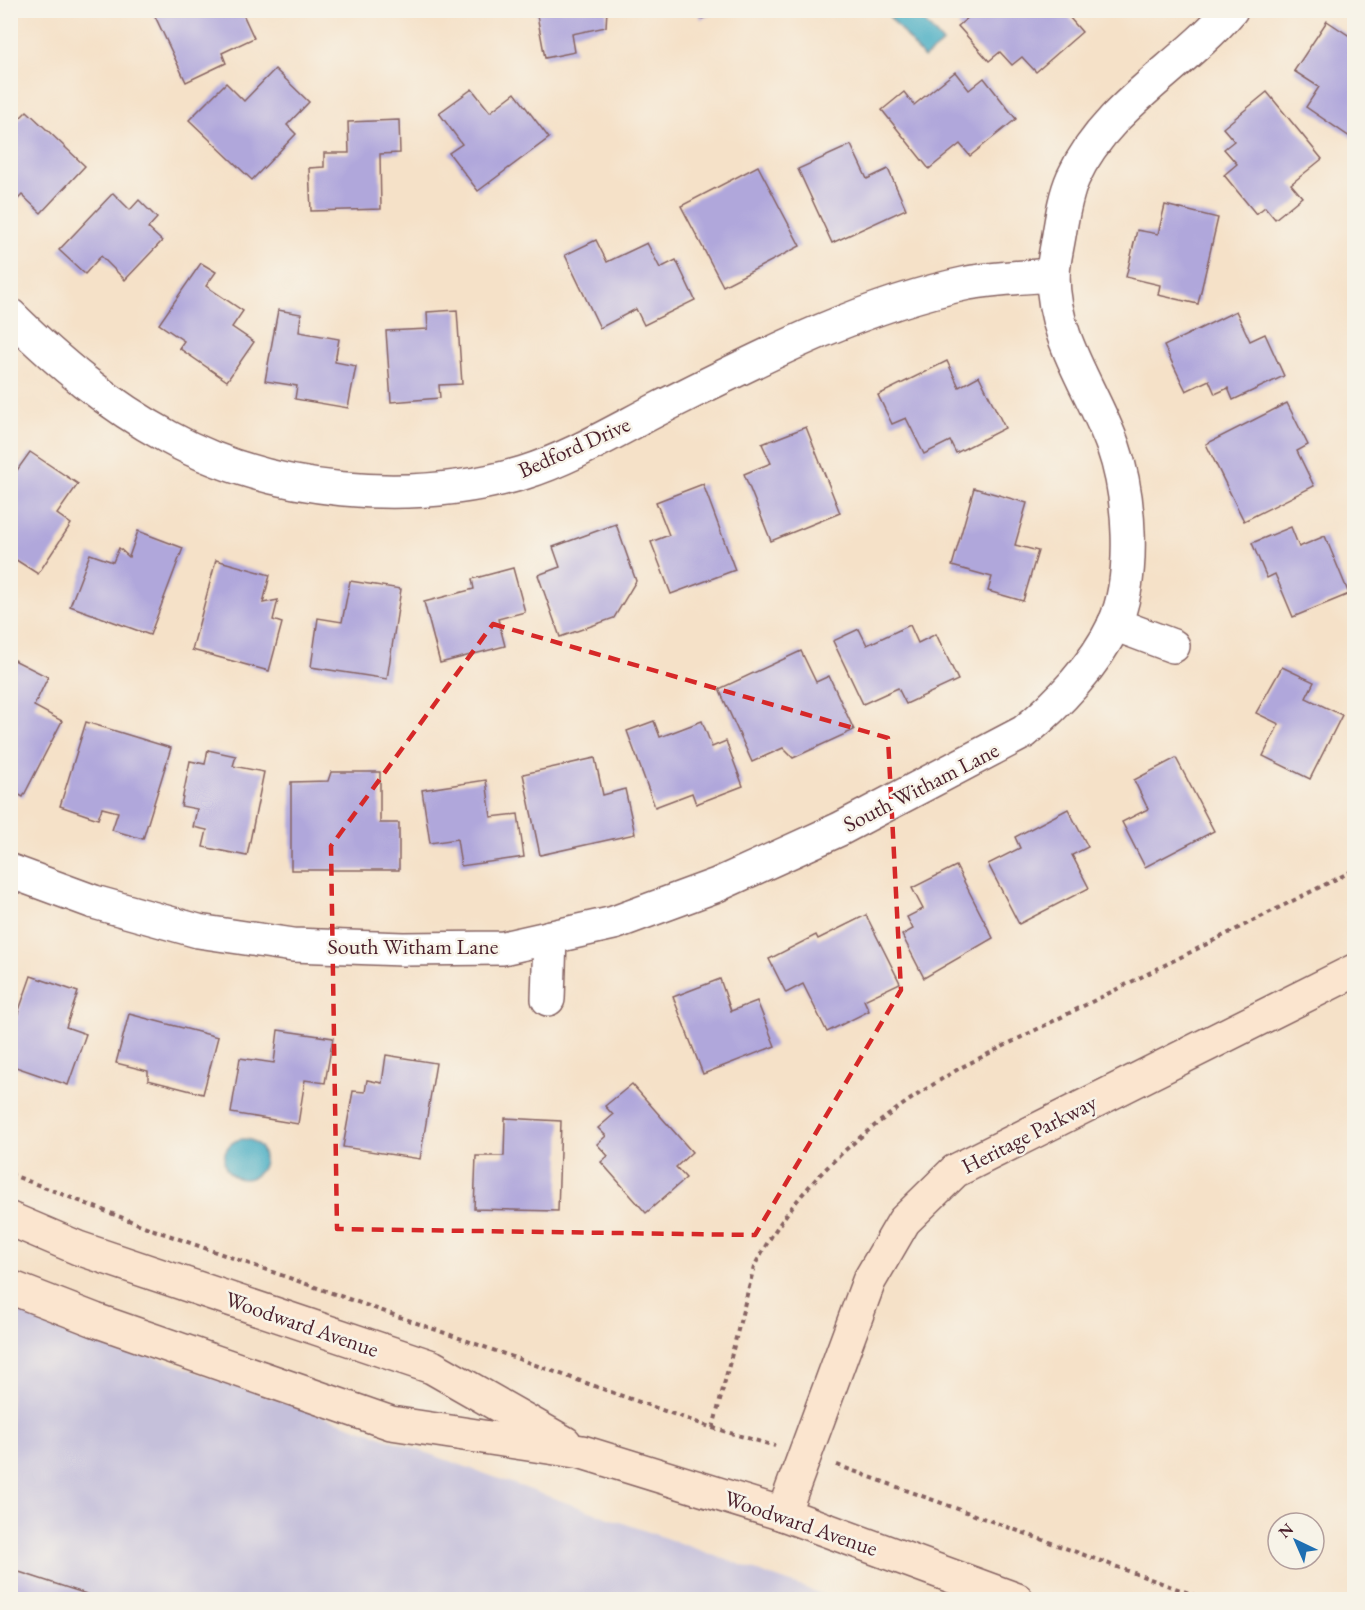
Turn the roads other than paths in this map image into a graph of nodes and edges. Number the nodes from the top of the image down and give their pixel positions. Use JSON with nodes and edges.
{"nodes":[{"id":1,"x":1231,"y":10,"type":"edge"},
{"id":2,"x":1053,"y":275,"type":"junction"},
{"id":3,"x":10,"y":315,"type":"edge"},
{"id":4,"x":1114,"y":624,"type":"junction"},
{"id":5,"x":1173,"y":646,"type":"dead end"},
{"id":6,"x":10,"y":871,"type":"edge"},
{"id":7,"x":550,"y":937,"type":"junction"},
{"id":8,"x":1354,"y":971,"type":"edge"},
{"id":9,"x":548,"y":999,"type":"dead end"},
{"id":10,"x":10,"y":1219,"type":"edge"},
{"id":11,"x":10,"y":1287,"type":"edge"},
{"id":12,"x":582,"y":1452,"type":"junction"},
{"id":13,"x":783,"y":1515,"type":"junction"},
{"id":14,"x":1017,"y":1599,"type":"edge"}],
"edges":[{"from":1,"to":2,"type":"street","name":"South Witham Lane"},
{"from":2,"to":3,"type":"street","name":"Bedford Drive"},
{"from":2,"to":4,"type":"street","name":"South Witham Lane"},
{"from":4,"to":5,"type":"street"},
{"from":4,"to":7,"type":"street","name":"South Witham Lane"},
{"from":6,"to":7,"type":"street","name":"South Witham Lane"},
{"from":7,"to":9,"type":"street"},
{"from":8,"to":13,"type":"street","name":"Heritage Parkway"},
{"from":10,"to":12,"type":"street","name":"Woodward Avenue"},
{"from":11,"to":12,"type":"street","name":"Woodward Avenue"},
{"from":12,"to":13,"type":"street","name":"Woodward Avenue"},
{"from":13,"to":14,"type":"street","name":"Woodward Avenue"}]}
